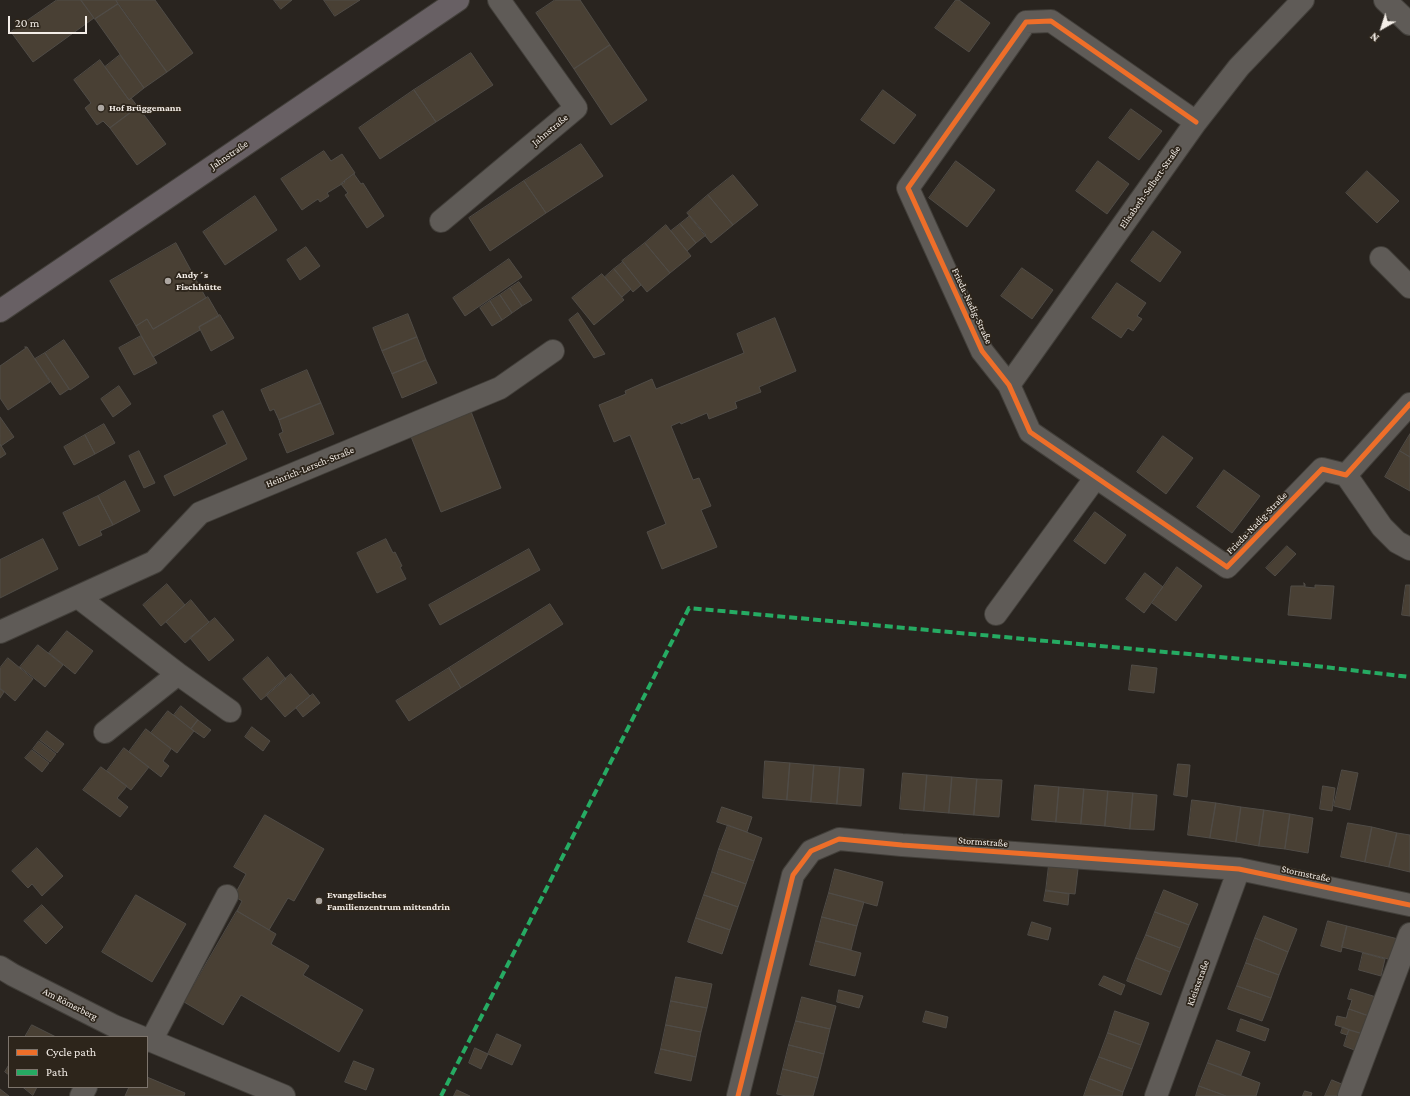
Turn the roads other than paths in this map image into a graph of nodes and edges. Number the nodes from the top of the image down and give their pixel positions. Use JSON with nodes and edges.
{"nodes":[{"id":1,"x":458,"y":0,"type":"edge"},
{"id":2,"x":499,"y":0,"type":"edge"},
{"id":3,"x":1303,"y":0,"type":"edge"},
{"id":4,"x":1385,"y":0,"type":"edge"},
{"id":5,"x":1410,"y":24,"type":"edge"},
{"id":6,"x":1196,"y":122,"type":"junction"},
{"id":7,"x":441,"y":221,"type":"dead end"},
{"id":8,"x":1381,"y":258,"type":"dead end"},
{"id":9,"x":1410,"y":288,"type":"edge"},
{"id":10,"x":0,"y":311,"type":"edge"},
{"id":11,"x":553,"y":351,"type":"dead end"},
{"id":12,"x":1009,"y":385,"type":"junction"},
{"id":13,"x":1410,"y":404,"type":"edge"},
{"id":14,"x":1346,"y":475,"type":"junction"},
{"id":15,"x":1096,"y":477,"type":"junction"},
{"id":16,"x":1410,"y":549,"type":"edge"},
{"id":17,"x":78,"y":597,"type":"junction"},
{"id":18,"x":996,"y":614,"type":"dead end"},
{"id":19,"x":0,"y":632,"type":"edge"},
{"id":20,"x":178,"y":674,"type":"junction"},
{"id":21,"x":230,"y":711,"type":"dead end"},
{"id":22,"x":104,"y":732,"type":"dead end"},
{"id":23,"x":1239,"y":869,"type":"junction"},
{"id":24,"x":227,"y":896,"type":"dead end"},
{"id":25,"x":1410,"y":905,"type":"edge"},
{"id":26,"x":1410,"y":934,"type":"edge"},
{"id":27,"x":0,"y":967,"type":"edge"},
{"id":28,"x":111,"y":1031,"type":"edge"},
{"id":29,"x":133,"y":1036,"type":"edge"},
{"id":30,"x":148,"y":1036,"type":"edge"},
{"id":31,"x":148,"y":1040,"type":"edge"},
{"id":32,"x":284,"y":1096,"type":"edge"},
{"id":33,"x":738,"y":1096,"type":"edge"},
{"id":34,"x":1156,"y":1096,"type":"edge"},
{"id":35,"x":1350,"y":1096,"type":"edge"}],
"edges":[{"from":1,"to":10,"type":"main road","name":"Jahnstraße"},
{"from":2,"to":7,"type":"street","name":"Jahnstraße"},
{"from":3,"to":6,"type":"street","name":"Elisabeth-Selbert-Straße"},
{"from":4,"to":5,"type":"street"},
{"from":6,"to":12,"type":"street","name":"Elisabeth-Selbert-Straße"},
{"from":6,"to":12,"type":"street","name":"Frieda-Nadig-Straße"},
{"from":8,"to":9,"type":"street"},
{"from":11,"to":17,"type":"street","name":"Heinrich-Lersch-Straße"},
{"from":12,"to":15,"type":"street","name":"Frieda-Nadig-Straße"},
{"from":13,"to":14,"type":"street"},
{"from":14,"to":15,"type":"street","name":"Frieda-Nadig-Straße"},
{"from":14,"to":16,"type":"street"},
{"from":15,"to":18,"type":"street"},
{"from":17,"to":19,"type":"street","name":"Heinrich-Lersch-Straße"},
{"from":17,"to":20,"type":"street"},
{"from":20,"to":21,"type":"street"},
{"from":20,"to":22,"type":"street"},
{"from":23,"to":25,"type":"street","name":"Stormstraße"},
{"from":23,"to":33,"type":"street","name":"Stormstraße"},
{"from":23,"to":34,"type":"street","name":"Kleiststraße"},
{"from":24,"to":30,"type":"street"},
{"from":26,"to":35,"type":"street"},
{"from":27,"to":28,"type":"street","name":"Am Römerberg"},
{"from":28,"to":29,"type":"street","name":"Am Römerberg"},
{"from":31,"to":32,"type":"street","name":"Am Römerberg"}]}
